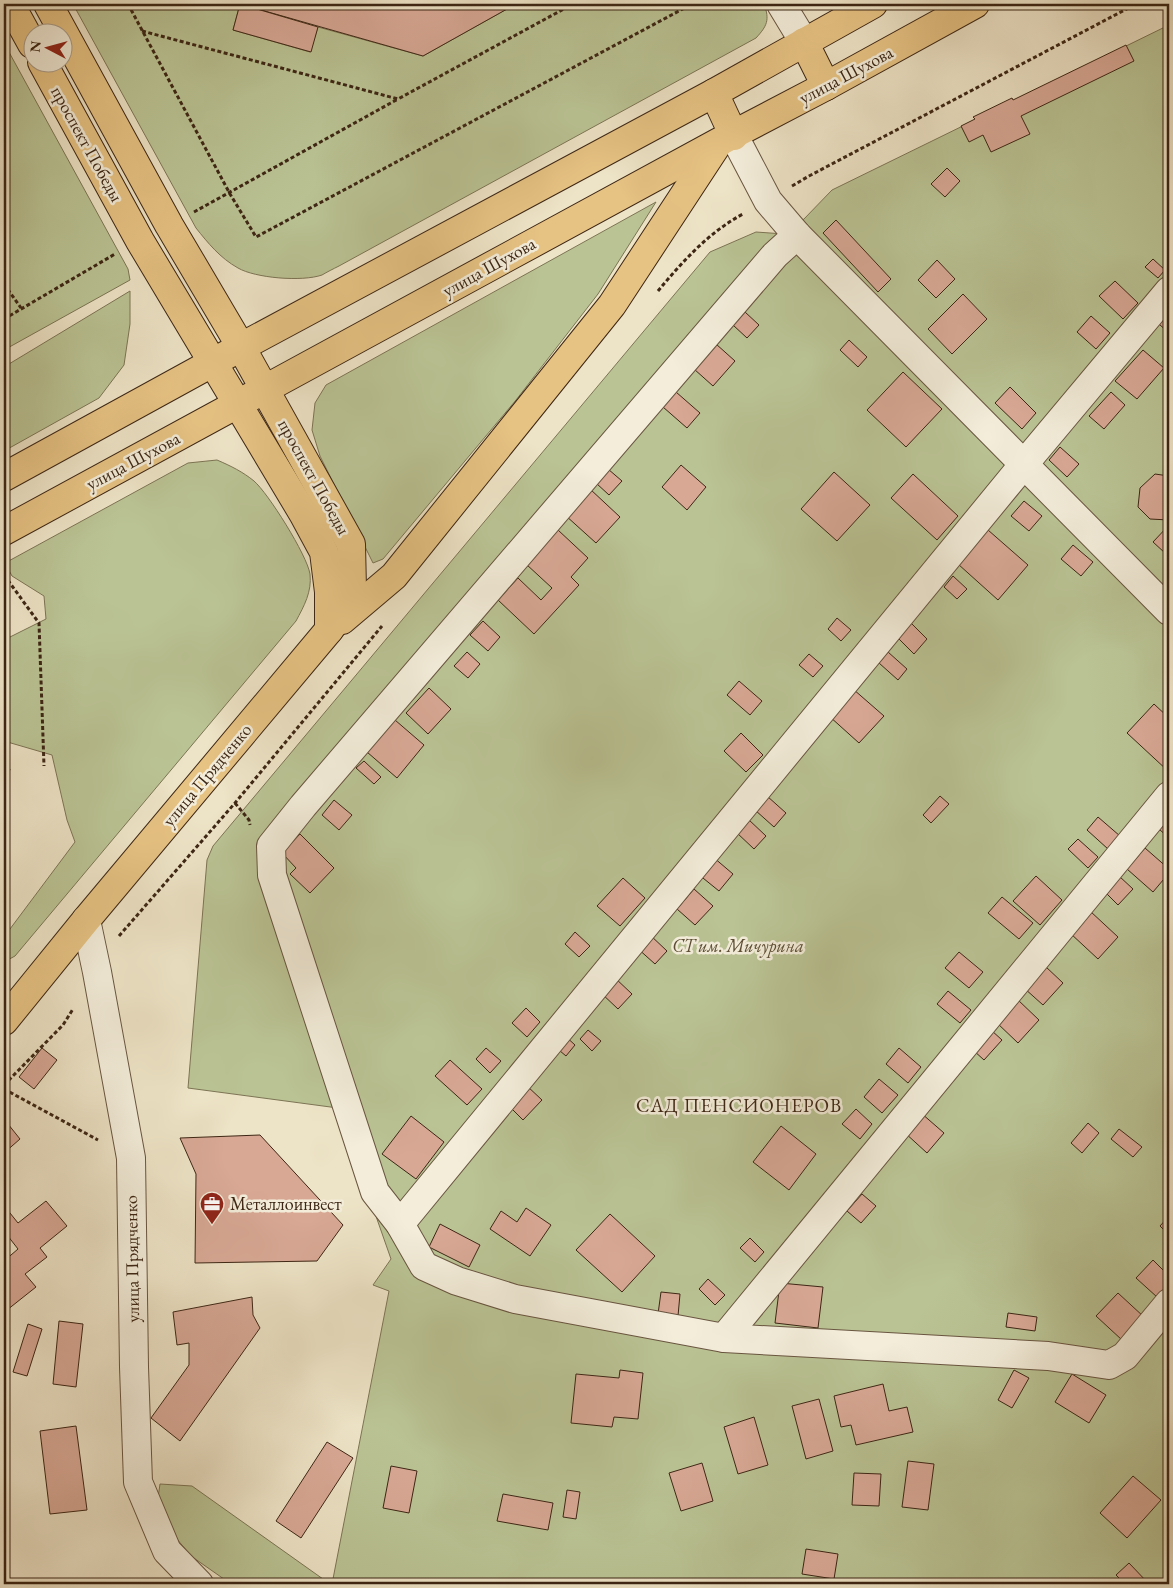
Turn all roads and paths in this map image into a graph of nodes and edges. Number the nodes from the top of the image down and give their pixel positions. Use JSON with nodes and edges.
{"nodes":[{"id":1,"x":10,"y":4,"type":"edge"},
{"id":2,"x":48,"y":4,"type":"edge"},
{"id":3,"x":128,"y":4,"type":"edge"},
{"id":4,"x":573,"y":4,"type":"edge"},
{"id":5,"x":692,"y":4,"type":"edge"},
{"id":6,"x":781,"y":4,"type":"edge"},
{"id":7,"x":873,"y":4,"type":"edge"},
{"id":8,"x":975,"y":4,"type":"edge"},
{"id":9,"x":1136,"y":4,"type":"edge"},
{"id":10,"x":22,"y":26,"type":"edge"},
{"id":11,"x":142,"y":30,"type":"junction"},
{"id":12,"x":804,"y":42,"type":"junction"},
{"id":13,"x":48,"y":72,"type":"edge"},
{"id":14,"x":826,"y":86,"type":"junction"},
{"id":15,"x":714,"y":93,"type":"junction"},
{"id":16,"x":398,"y":99,"type":"junction"},
{"id":17,"x":726,"y":139,"type":"junction"},
{"id":18,"x":230,"y":194,"type":"junction"},
{"id":19,"x":768,"y":201,"type":"junction"},
{"id":20,"x":797,"y":235,"type":"junction"},
{"id":21,"x":4,"y":284,"type":"edge"},
{"id":22,"x":1169,"y":291,"type":"edge"},
{"id":23,"x":657,"y":292,"type":"dead end"},
{"id":24,"x":21,"y":308,"type":"dead end"},
{"id":25,"x":241,"y":347,"type":"junction"},
{"id":26,"x":212,"y":363,"type":"junction"},
{"id":27,"x":265,"y":389,"type":"junction"},
{"id":28,"x":237,"y":404,"type":"junction"},
{"id":29,"x":1024,"y":464,"type":"junction"},
{"id":30,"x":4,"y":477,"type":"edge"},
{"id":31,"x":4,"y":531,"type":"edge"},
{"id":32,"x":4,"y":575,"type":"edge"},
{"id":33,"x":1169,"y":610,"type":"edge"},
{"id":34,"x":386,"y":621,"type":"dead end"},
{"id":35,"x":329,"y":630,"type":"junction"},
{"id":36,"x":44,"y":766,"type":"dead end"},
{"id":37,"x":1169,"y":796,"type":"edge"},
{"id":38,"x":86,"y":920,"type":"junction"},
{"id":39,"x":98,"y":972,"type":"junction"},
{"id":40,"x":6,"y":1014,"type":"edge"},
{"id":41,"x":4,"y":1087,"type":"edge"},
{"id":42,"x":131,"y":1158,"type":"junction"},
{"id":43,"x":400,"y":1224,"type":"junction"},
{"id":44,"x":1169,"y":1303,"type":"edge"},
{"id":45,"x":724,"y":1338,"type":"junction"},
{"id":46,"x":198,"y":1584,"type":"edge"}],
"edges":[{"from":1,"to":10,"type":"main road"},
{"from":2,"to":25,"type":"main road","name":"проспект Победы"},
{"from":3,"to":11,"type":"path"},
{"from":4,"to":16,"type":"path"},
{"from":5,"to":18,"type":"path"},
{"from":6,"to":12,"type":"street"},
{"from":7,"to":12,"type":"main road"},
{"from":8,"to":14,"type":"main road","name":"улица Шухова"},
{"from":9,"to":19,"type":"path"},
{"from":11,"to":16,"type":"path"},
{"from":11,"to":18,"type":"path"},
{"from":12,"to":14,"type":"main road"},
{"from":12,"to":15,"type":"main road"},
{"from":13,"to":26,"type":"main road","name":"проспект Победы"},
{"from":14,"to":17,"type":"main road","name":"улица Шухова"},
{"from":15,"to":17,"type":"main road"},
{"from":15,"to":25,"type":"main road"},
{"from":16,"to":18,"type":"path"},
{"from":17,"to":19,"type":"street"},
{"from":17,"to":27,"type":"main road","name":"улица Шухова"},
{"from":17,"to":35,"type":"main road"},
{"from":19,"to":20,"type":"street"},
{"from":19,"to":23,"type":"path"},
{"from":20,"to":29,"type":"street"},
{"from":20,"to":43,"type":"street"},
{"from":21,"to":24,"type":"path"},
{"from":22,"to":29,"type":"street"},
{"from":25,"to":26,"type":"main road"},
{"from":25,"to":27,"type":"main road","name":"проспект Победы"},
{"from":26,"to":28,"type":"main road","name":"проспект Победы"},
{"from":26,"to":30,"type":"main road"},
{"from":27,"to":28,"type":"main road","name":"улица Шухова"},
{"from":27,"to":35,"type":"main road","name":"проспект Победы"},
{"from":28,"to":31,"type":"main road","name":"улица Шухова"},
{"from":28,"to":35,"type":"main road","name":"проспект Победы"},
{"from":29,"to":33,"type":"street"},
{"from":29,"to":43,"type":"street"},
{"from":32,"to":36,"type":"path"},
{"from":34,"to":39,"type":"path"},
{"from":35,"to":38,"type":"main road","name":"улица Прядченко"},
{"from":37,"to":45,"type":"street"},
{"from":38,"to":39,"type":"street","name":"улица Прядченко"},
{"from":38,"to":40,"type":"main road","name":"улица Прядченко"},
{"from":39,"to":41,"type":"path"},
{"from":39,"to":42,"type":"street","name":"улица Прядченко"},
{"from":41,"to":42,"type":"path"},
{"from":42,"to":46,"type":"street","name":"улица Прядченко"},
{"from":43,"to":45,"type":"street"},
{"from":44,"to":45,"type":"street"}]}
